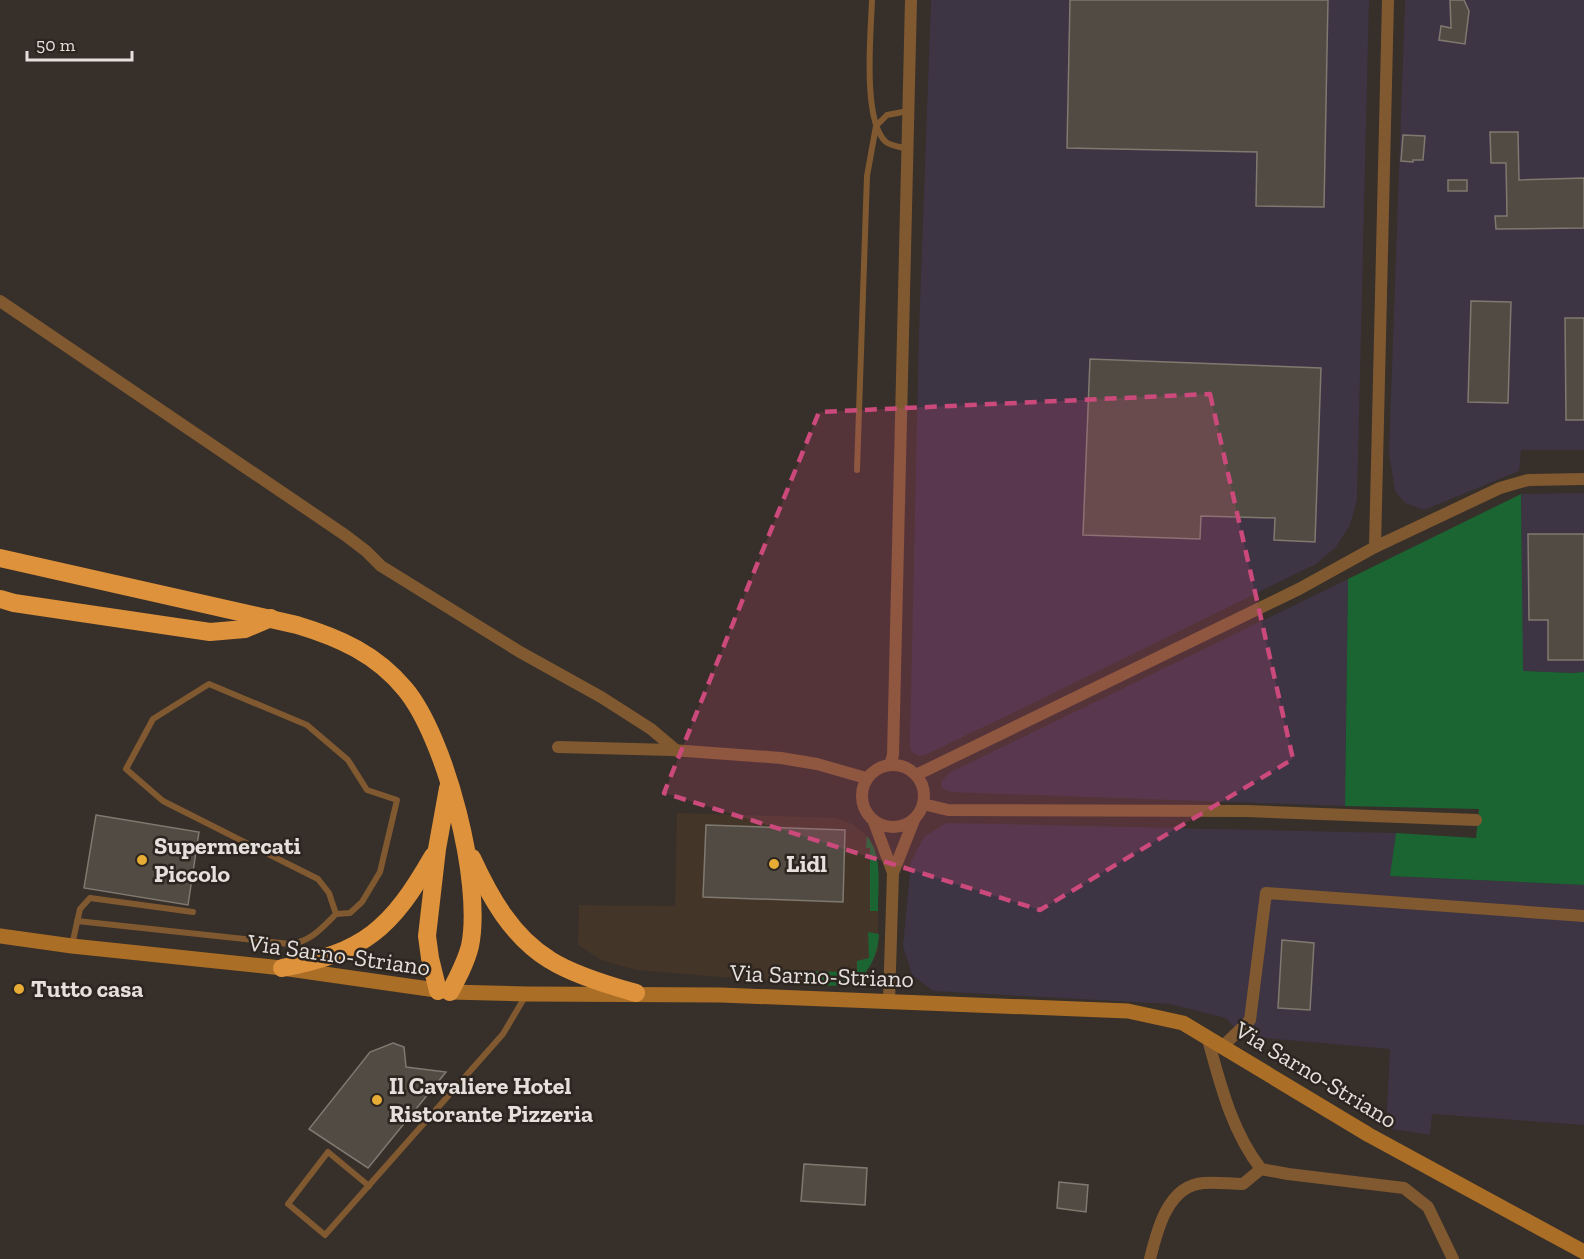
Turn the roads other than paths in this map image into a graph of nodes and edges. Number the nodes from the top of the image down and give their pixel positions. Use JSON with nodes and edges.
{"nodes":[{"id":1,"x":872,"y":0,"type":"edge"},
{"id":2,"x":911,"y":0,"type":"edge"},
{"id":3,"x":1388,"y":0,"type":"edge"},
{"id":4,"x":909,"y":111,"type":"junction"},
{"id":5,"x":876,"y":126,"type":"junction"},
{"id":6,"x":908,"y":149,"type":"junction"},
{"id":7,"x":0,"y":301,"type":"edge"},
{"id":8,"x":857,"y":470,"type":"dead end"},
{"id":9,"x":1584,"y":479,"type":"edge"},
{"id":10,"x":1375,"y":547,"type":"junction"},
{"id":11,"x":0,"y":558,"type":"edge"},
{"id":12,"x":0,"y":570,"type":"edge"},
{"id":13,"x":91,"y":577,"type":"junction"},
{"id":14,"x":0,"y":599,"type":"edge"},
{"id":15,"x":272,"y":618,"type":"junction"},
{"id":16,"x":558,"y":747,"type":"dead end"},
{"id":17,"x":677,"y":751,"type":"junction"},
{"id":18,"x":890,"y":765,"type":"junction"},
{"id":19,"x":916,"y":775,"type":"junction"},
{"id":20,"x":866,"y":778,"type":"junction"},
{"id":21,"x":449,"y":782,"type":"junction"},
{"id":22,"x":923,"y":804,"type":"junction"},
{"id":23,"x":914,"y":820,"type":"junction"},
{"id":24,"x":1476,"y":820,"type":"dead end"},
{"id":25,"x":874,"y":822,"type":"junction"},
{"id":26,"x":465,"y":842,"type":"junction"},
{"id":27,"x":437,"y":849,"type":"junction"},
{"id":28,"x":893,"y":873,"type":"junction"},
{"id":29,"x":192,"y":912,"type":"dead end"},
{"id":30,"x":336,"y":914,"type":"junction"},
{"id":31,"x":1584,"y":916,"type":"edge"},
{"id":32,"x":77,"y":921,"type":"junction"},
{"id":33,"x":0,"y":936,"type":"edge"},
{"id":34,"x":72,"y":946,"type":"junction"},
{"id":35,"x":282,"y":968,"type":"junction"},
{"id":36,"x":444,"y":991,"type":"junction"},
{"id":37,"x":636,"y":993,"type":"junction"},
{"id":38,"x":526,"y":994,"type":"junction"},
{"id":39,"x":889,"y":1001,"type":"junction"},
{"id":40,"x":1207,"y":1036,"type":"junction"},
{"id":41,"x":1222,"y":1046,"type":"junction"},
{"id":42,"x":1261,"y":1169,"type":"junction"},
{"id":43,"x":369,"y":1186,"type":"junction"},
{"id":44,"x":1584,"y":1252,"type":"edge"},
{"id":45,"x":1150,"y":1259,"type":"edge"},
{"id":46,"x":1453,"y":1259,"type":"edge"}],
"edges":[{"from":1,"to":5,"type":"lane"},
{"from":2,"to":4,"type":"street"},
{"from":3,"to":10,"type":"street"},
{"from":4,"to":5,"type":"lane"},
{"from":4,"to":6,"type":"street"},
{"from":5,"to":6,"type":"lane"},
{"from":5,"to":8,"type":"lane"},
{"from":6,"to":18,"type":"street"},
{"from":7,"to":17,"type":"street"},
{"from":9,"to":10,"type":"street"},
{"from":10,"to":19,"type":"street"},
{"from":11,"to":13,"type":"highway"},
{"from":12,"to":13,"type":"highway"},
{"from":13,"to":15,"type":"highway"},
{"from":14,"to":15,"type":"highway"},
{"from":15,"to":21,"type":"highway"},
{"from":16,"to":17,"type":"street"},
{"from":17,"to":20,"type":"street"},
{"from":18,"to":19,"type":"street"},
{"from":18,"to":20,"type":"street"},
{"from":19,"to":22,"type":"street"},
{"from":20,"to":25,"type":"street"},
{"from":21,"to":26,"type":"highway"},
{"from":21,"to":27,"type":"highway"},
{"from":22,"to":23,"type":"street"},
{"from":22,"to":24,"type":"street"},
{"from":23,"to":25,"type":"street"},
{"from":23,"to":28,"type":"street"},
{"from":25,"to":28,"type":"street"},
{"from":26,"to":36,"type":"highway"},
{"from":26,"to":37,"type":"highway"},
{"from":27,"to":35,"type":"highway"},
{"from":27,"to":36,"type":"highway"},
{"from":28,"to":39,"type":"street"},
{"from":29,"to":32,"type":"lane"},
{"from":30,"to":30,"type":"lane"},
{"from":30,"to":32,"type":"lane"},
{"from":31,"to":41,"type":"street"},
{"from":32,"to":34,"type":"lane"},
{"from":33,"to":34,"type":"main road","name":"Via Sarno-Striano"},
{"from":34,"to":35,"type":"main road","name":"Via Sarno-Striano"},
{"from":35,"to":36,"type":"main road","name":"Via Sarno-Striano"},
{"from":36,"to":38,"type":"main road","name":"Via Sarno-Striano"},
{"from":37,"to":38,"type":"main road","name":"Via Sarno-Striano"},
{"from":37,"to":39,"type":"main road","name":"Via Sarno-Striano"},
{"from":38,"to":43,"type":"lane"},
{"from":39,"to":40,"type":"main road","name":"Via Sarno-Striano"},
{"from":40,"to":41,"type":"main road","name":"Via Sarno-Striano"},
{"from":40,"to":42,"type":"street"},
{"from":41,"to":44,"type":"main road","name":"Via Sarno-Striano"},
{"from":42,"to":45,"type":"street"},
{"from":42,"to":46,"type":"street"},
{"from":43,"to":43,"type":"lane"}]}
